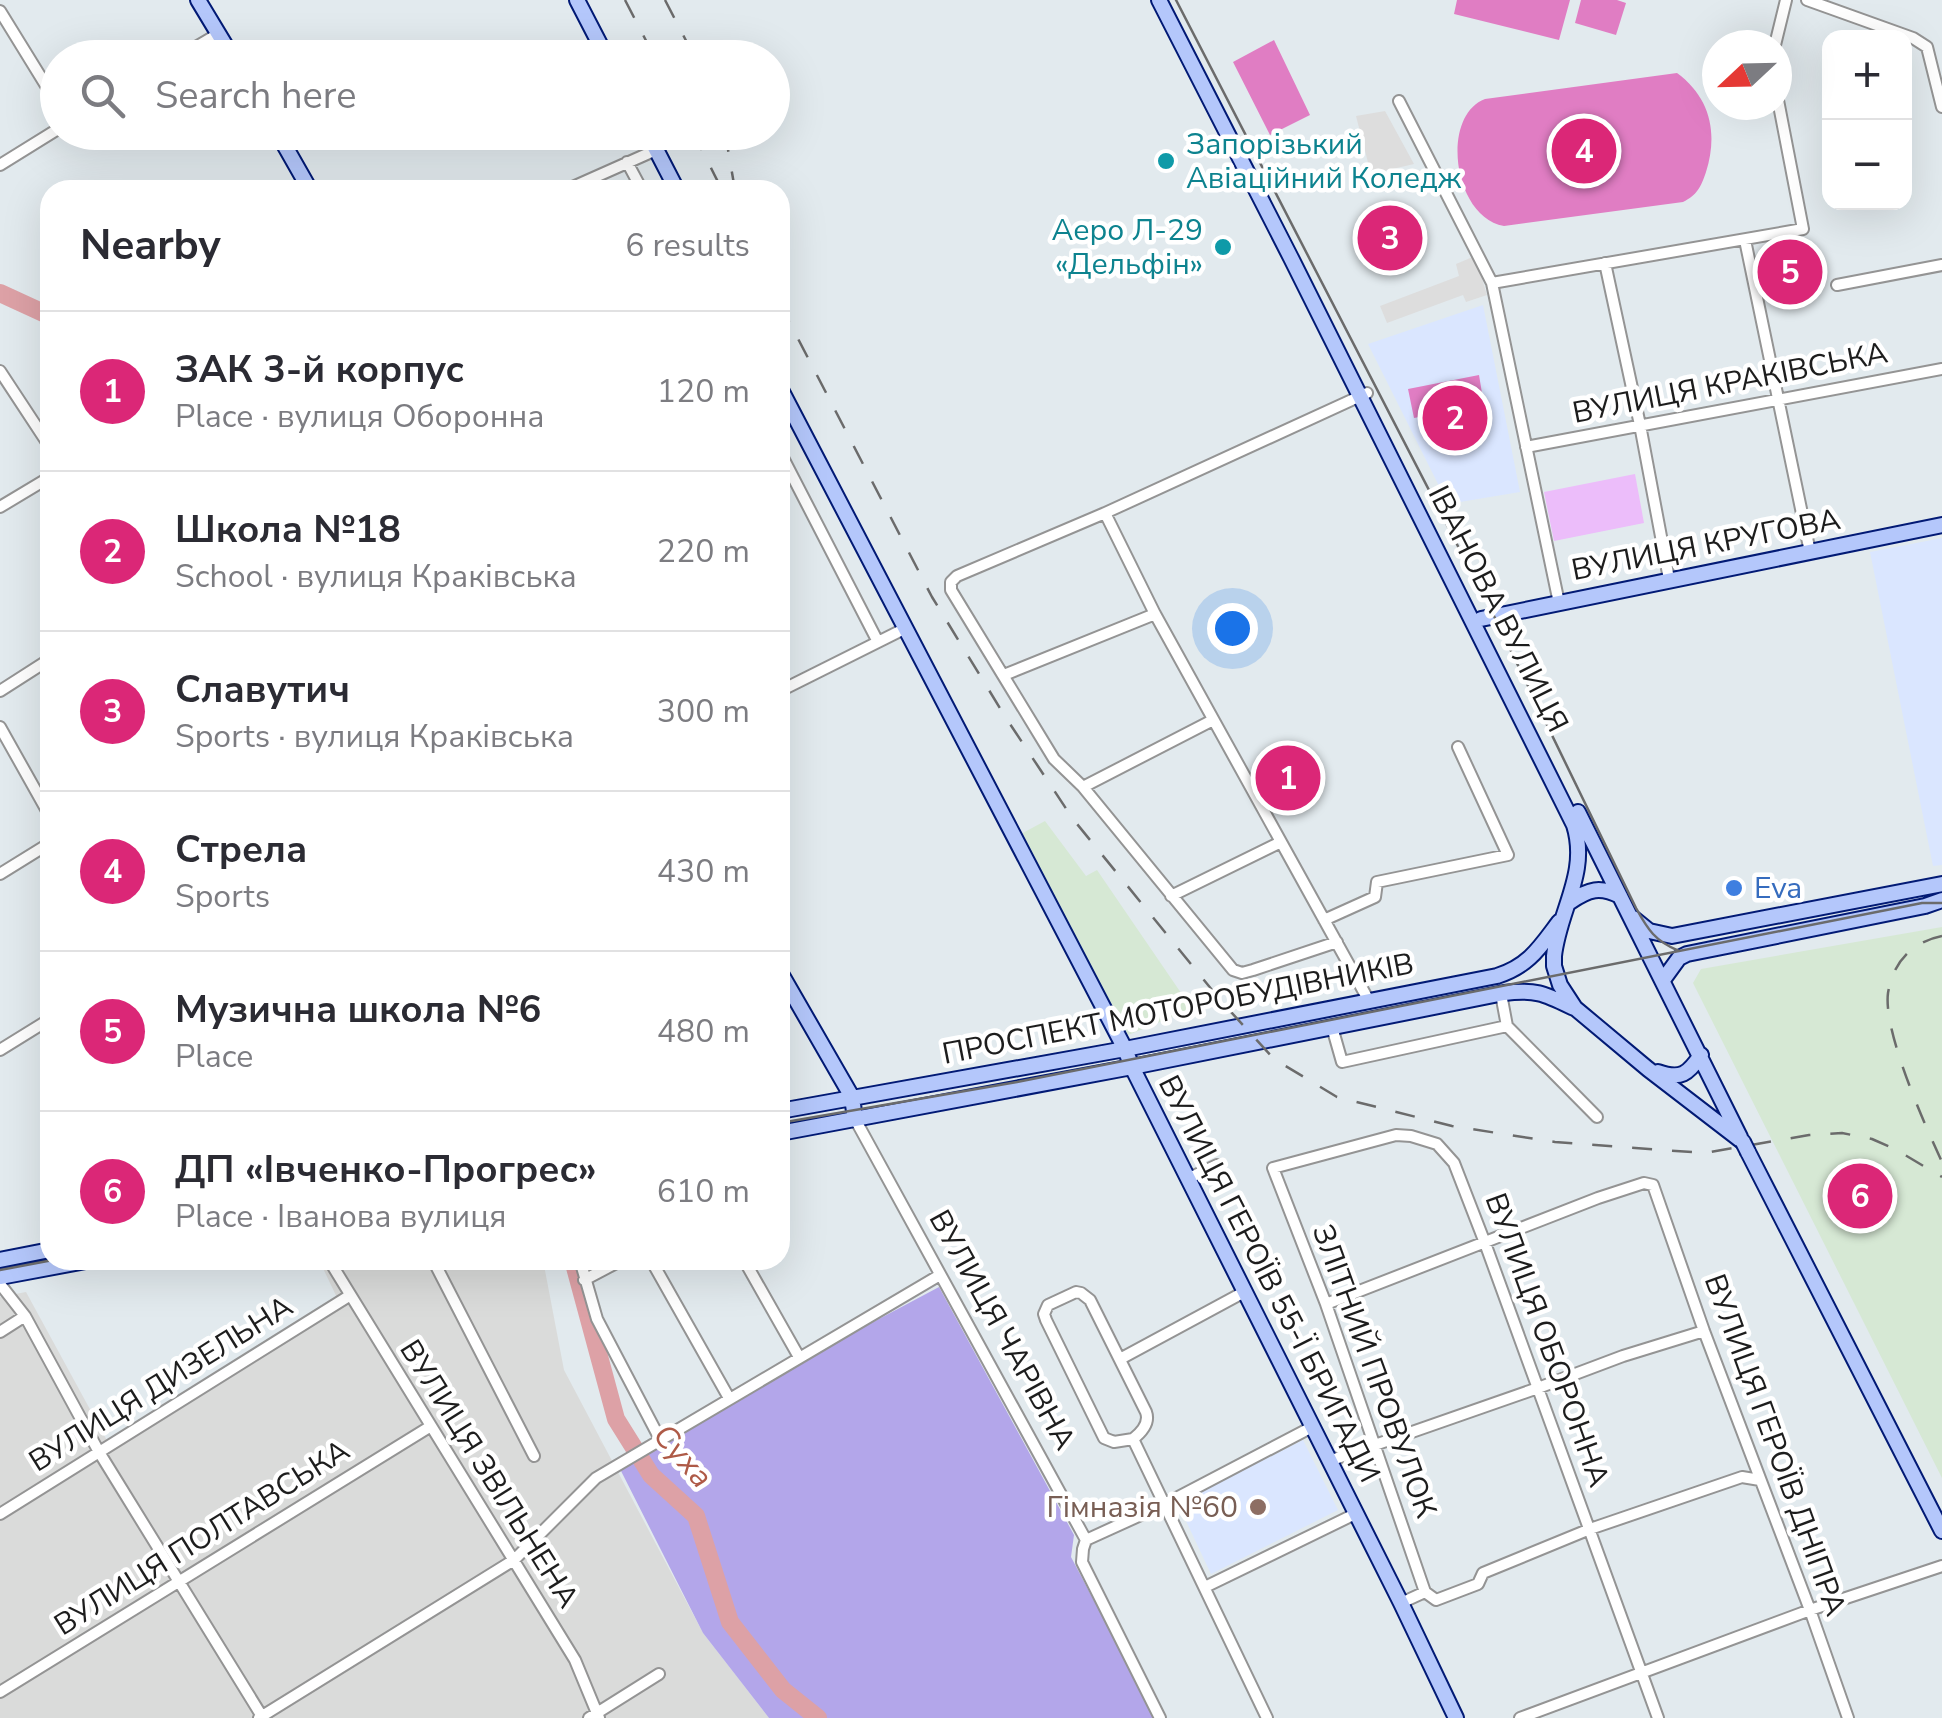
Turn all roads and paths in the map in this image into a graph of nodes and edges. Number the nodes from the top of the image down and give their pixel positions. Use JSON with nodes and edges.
{"nodes":[{"id":1,"x":198,"y":0,"type":"edge"},
{"id":2,"x":577,"y":0,"type":"edge"},
{"id":3,"x":1160,"y":0,"type":"edge"},
{"id":4,"x":1168,"y":0,"type":"edge"},
{"id":5,"x":1786,"y":0,"type":"edge"},
{"id":6,"x":1807,"y":0,"type":"edge"},
{"id":7,"x":0,"y":11,"type":"edge"},
{"id":8,"x":1779,"y":30,"type":"edge"},
{"id":9,"x":218,"y":34,"type":"junction"},
{"id":10,"x":208,"y":40,"type":"edge"},
{"id":11,"x":222,"y":40,"type":"edge"},
{"id":12,"x":598,"y":40,"type":"edge"},
{"id":13,"x":40,"y":77,"type":"edge"},
{"id":14,"x":1399,"y":101,"type":"dead end"},
{"id":15,"x":1942,"y":107,"type":"edge"},
{"id":16,"x":1782,"y":120,"type":"edge"},
{"id":17,"x":40,"y":140,"type":"edge"},
{"id":18,"x":287,"y":150,"type":"edge"},
{"id":19,"x":656,"y":150,"type":"joint"},
{"id":20,"x":627,"y":162,"type":"junction"},
{"id":21,"x":0,"y":165,"type":"edge"},
{"id":22,"x":304,"y":180,"type":"edge"},
{"id":23,"x":588,"y":180,"type":"edge"},
{"id":24,"x":637,"y":180,"type":"edge"},
{"id":25,"x":672,"y":180,"type":"edge"},
{"id":26,"x":1745,"y":240,"type":"junction"},
{"id":27,"x":1605,"y":264,"type":"junction"},
{"id":28,"x":1942,"y":264,"type":"edge"},
{"id":29,"x":1492,"y":283,"type":"junction"},
{"id":30,"x":1837,"y":285,"type":"dead end"},
{"id":31,"x":1942,"y":370,"type":"edge"},
{"id":32,"x":0,"y":371,"type":"edge"},
{"id":33,"x":1364,"y":395,"type":"junction"},
{"id":34,"x":1778,"y":400,"type":"junction"},
{"id":35,"x":790,"y":407,"type":"edge"},
{"id":36,"x":1640,"y":425,"type":"junction"},
{"id":37,"x":40,"y":432,"type":"edge"},
{"id":38,"x":1526,"y":447,"type":"junction"},
{"id":39,"x":790,"y":471,"type":"edge"},
{"id":40,"x":40,"y":483,"type":"edge"},
{"id":41,"x":0,"y":507,"type":"edge"},
{"id":42,"x":1106,"y":513,"type":"junction"},
{"id":43,"x":1942,"y":525,"type":"edge"},
{"id":44,"x":1810,"y":552,"type":"junction"},
{"id":45,"x":1669,"y":579,"type":"junction"},
{"id":46,"x":1559,"y":602,"type":"junction"},
{"id":47,"x":1155,"y":614,"type":"junction"},
{"id":48,"x":1481,"y":619,"type":"junction"},
{"id":49,"x":906,"y":628,"type":"junction"},
{"id":50,"x":878,"y":642,"type":"junction"},
{"id":51,"x":40,"y":666,"type":"edge"},
{"id":52,"x":1004,"y":675,"type":"junction"},
{"id":53,"x":790,"y":685,"type":"edge"},
{"id":54,"x":0,"y":690,"type":"edge"},
{"id":55,"x":1213,"y":720,"type":"junction"},
{"id":56,"x":0,"y":727,"type":"edge"},
{"id":57,"x":1458,"y":747,"type":"dead end"},
{"id":58,"x":1083,"y":787,"type":"junction"},
{"id":59,"x":40,"y":798,"type":"edge"},
{"id":60,"x":1281,"y":842,"type":"junction"},
{"id":61,"x":40,"y":850,"type":"edge"},
{"id":62,"x":0,"y":874,"type":"edge"},
{"id":63,"x":1942,"y":884,"type":"edge"},
{"id":64,"x":1915,"y":889,"type":"junction"},
{"id":65,"x":1171,"y":896,"type":"junction"},
{"id":66,"x":1620,"y":896,"type":"junction"},
{"id":67,"x":1942,"y":900,"type":"edge"},
{"id":68,"x":1570,"y":902,"type":"junction"},
{"id":69,"x":1920,"y":907,"type":"junction"},
{"id":70,"x":1628,"y":913,"type":"junction"},
{"id":71,"x":1563,"y":918,"type":"junction"},
{"id":72,"x":1324,"y":920,"type":"junction"},
{"id":73,"x":1337,"y":942,"type":"junction"},
{"id":74,"x":1663,"y":980,"type":"junction"},
{"id":75,"x":790,"y":989,"type":"edge"},
{"id":76,"x":1501,"y":994,"type":"junction"},
{"id":77,"x":1370,"y":1001,"type":"junction"},
{"id":78,"x":1574,"y":1008,"type":"junction"},
{"id":79,"x":40,"y":1026,"type":"edge"},
{"id":80,"x":1507,"y":1026,"type":"junction"},
{"id":81,"x":1332,"y":1027,"type":"junction"},
{"id":82,"x":1125,"y":1049,"type":"junction"},
{"id":83,"x":0,"y":1050,"type":"edge"},
{"id":84,"x":1701,"y":1055,"type":"junction"},
{"id":85,"x":1132,"y":1068,"type":"junction"},
{"id":86,"x":1648,"y":1069,"type":"junction"},
{"id":87,"x":852,"y":1097,"type":"junction"},
{"id":88,"x":790,"y":1109,"type":"edge"},
{"id":89,"x":1597,"y":1117,"type":"dead end"},
{"id":90,"x":855,"y":1118,"type":"junction"},
{"id":91,"x":790,"y":1131,"type":"edge"},
{"id":92,"x":1745,"y":1147,"type":"junction"},
{"id":93,"x":1217,"y":1165,"type":"dead end"},
{"id":94,"x":1273,"y":1168,"type":"joint"},
{"id":95,"x":1189,"y":1178,"type":"junction"},
{"id":96,"x":1485,"y":1244,"type":"junction"},
{"id":97,"x":40,"y":1252,"type":"edge"},
{"id":98,"x":0,"y":1260,"type":"edge"},
{"id":99,"x":46,"y":1270,"type":"edge"},
{"id":100,"x":334,"y":1270,"type":"edge"},
{"id":101,"x":438,"y":1270,"type":"edge"},
{"id":102,"x":582,"y":1270,"type":"edge"},
{"id":103,"x":603,"y":1270,"type":"edge"},
{"id":104,"x":657,"y":1270,"type":"edge"},
{"id":105,"x":750,"y":1270,"type":"edge"},
{"id":106,"x":940,"y":1275,"type":"junction"},
{"id":107,"x":0,"y":1280,"type":"edge"},
{"id":108,"x":584,"y":1280,"type":"junction"},
{"id":109,"x":1246,"y":1291,"type":"junction"},
{"id":110,"x":349,"y":1296,"type":"junction"},
{"id":111,"x":1326,"y":1304,"type":"junction"},
{"id":112,"x":25,"y":1316,"type":"junction"},
{"id":113,"x":1704,"y":1330,"type":"junction"},
{"id":114,"x":0,"y":1332,"type":"edge"},
{"id":115,"x":799,"y":1357,"type":"junction"},
{"id":116,"x":1120,"y":1359,"type":"junction"},
{"id":117,"x":1538,"y":1388,"type":"junction"},
{"id":118,"x":728,"y":1398,"type":"junction"},
{"id":119,"x":431,"y":1426,"type":"junction"},
{"id":120,"x":1312,"y":1427,"type":"junction"},
{"id":121,"x":1133,"y":1439,"type":"junction"},
{"id":122,"x":661,"y":1440,"type":"junction"},
{"id":123,"x":1375,"y":1446,"type":"junction"},
{"id":124,"x":99,"y":1452,"type":"junction"},
{"id":125,"x":534,"y":1456,"type":"dead end"},
{"id":126,"x":1329,"y":1462,"type":"junction"},
{"id":127,"x":1760,"y":1480,"type":"junction"},
{"id":128,"x":1165,"y":1504,"type":"junction"},
{"id":129,"x":0,"y":1514,"type":"edge"},
{"id":130,"x":1356,"y":1514,"type":"junction"},
{"id":131,"x":1590,"y":1529,"type":"junction"},
{"id":132,"x":1942,"y":1531,"type":"edge"},
{"id":133,"x":1086,"y":1540,"type":"junction"},
{"id":134,"x":514,"y":1560,"type":"junction"},
{"id":135,"x":1942,"y":1566,"type":"edge"},
{"id":136,"x":180,"y":1581,"type":"junction"},
{"id":137,"x":1205,"y":1587,"type":"junction"},
{"id":138,"x":1426,"y":1592,"type":"junction"},
{"id":139,"x":1401,"y":1604,"type":"junction"},
{"id":140,"x":1810,"y":1610,"type":"junction"},
{"id":141,"x":1641,"y":1672,"type":"junction"},
{"id":142,"x":659,"y":1674,"type":"dead end"},
{"id":143,"x":0,"y":1692,"type":"edge"},
{"id":144,"x":595,"y":1716,"type":"edge"},
{"id":145,"x":261,"y":1718,"type":"edge"},
{"id":146,"x":1160,"y":1718,"type":"edge"},
{"id":147,"x":1267,"y":1718,"type":"edge"},
{"id":148,"x":1456,"y":1718,"type":"edge"},
{"id":149,"x":1520,"y":1718,"type":"edge"},
{"id":150,"x":1658,"y":1718,"type":"edge"},
{"id":151,"x":1848,"y":1718,"type":"edge"}],
"edges":[{"from":1,"to":9,"type":"main road"},
{"from":2,"to":12,"type":"main road"},
{"from":3,"to":33,"type":"main road","name":"ІВАНОВА ВУЛИЦЯ"},
{"from":4,"to":33,"type":"main road","name":"ІВАНОВА ВУЛИЦЯ"},
{"from":5,"to":8,"type":"street"},
{"from":6,"to":15,"type":"street"},
{"from":7,"to":13,"type":"street"},
{"from":9,"to":10,"type":"street"},
{"from":9,"to":11,"type":"main road"},
{"from":14,"to":29,"type":"street"},
{"from":16,"to":26,"type":"street"},
{"from":17,"to":21,"type":"street"},
{"from":18,"to":22,"type":"main road"},
{"from":19,"to":20,"type":"street"},
{"from":19,"to":25,"type":"main road"},
{"from":20,"to":23,"type":"street"},
{"from":20,"to":24,"type":"street"},
{"from":26,"to":27,"type":"street"},
{"from":26,"to":34,"type":"street"},
{"from":27,"to":29,"type":"street"},
{"from":27,"to":36,"type":"street"},
{"from":28,"to":30,"type":"street"},
{"from":29,"to":38,"type":"street"},
{"from":31,"to":34,"type":"street","name":"ВУЛИЦЯ КРАКІВСЬКА"},
{"from":32,"to":37,"type":"street"},
{"from":33,"to":42,"type":"street"},
{"from":33,"to":48,"type":"main road","name":"ІВАНОВА ВУЛИЦЯ"},
{"from":33,"to":68,"type":"main road","name":"ІВАНОВА ВУЛИЦЯ"},
{"from":34,"to":36,"type":"street","name":"ВУЛИЦЯ КРАКІВСЬКА"},
{"from":34,"to":44,"type":"street"},
{"from":35,"to":49,"type":"main road","name":"ВУЛИЦЯ ГЕРОЇВ 55-Ї БРИГАДИ"},
{"from":36,"to":38,"type":"street","name":"ВУЛИЦЯ КРАКІВСЬКА"},
{"from":36,"to":45,"type":"street"},
{"from":38,"to":46,"type":"street"},
{"from":39,"to":50,"type":"street"},
{"from":40,"to":41,"type":"street"},
{"from":42,"to":47,"type":"street"},
{"from":42,"to":52,"type":"street"},
{"from":43,"to":44,"type":"main road","name":"ВУЛИЦЯ КРУГОВА"},
{"from":44,"to":45,"type":"main road","name":"ВУЛИЦЯ КРУГОВА"},
{"from":45,"to":46,"type":"main road","name":"ВУЛИЦЯ КРУГОВА"},
{"from":46,"to":48,"type":"main road","name":"ВУЛИЦЯ КРУГОВА"},
{"from":47,"to":52,"type":"street"},
{"from":47,"to":55,"type":"street"},
{"from":48,"to":66,"type":"main road","name":"ІВАНОВА ВУЛИЦЯ"},
{"from":49,"to":50,"type":"street"},
{"from":49,"to":82,"type":"main road","name":"ВУЛИЦЯ ГЕРОЇВ 55-Ї БРИГАДИ"},
{"from":50,"to":53,"type":"street"},
{"from":51,"to":54,"type":"street"},
{"from":52,"to":58,"type":"street"},
{"from":55,"to":58,"type":"street"},
{"from":55,"to":60,"type":"street"},
{"from":56,"to":59,"type":"street"},
{"from":57,"to":72,"type":"street"},
{"from":58,"to":65,"type":"street"},
{"from":60,"to":65,"type":"street"},
{"from":60,"to":72,"type":"street"},
{"from":61,"to":62,"type":"street"},
{"from":63,"to":64,"type":"main road"},
{"from":64,"to":69,"type":"main road"},
{"from":64,"to":70,"type":"main road"},
{"from":65,"to":73,"type":"street"},
{"from":66,"to":68,"type":"main road"},
{"from":66,"to":70,"type":"main road","name":"ІВАНОВА ВУЛИЦЯ"},
{"from":67,"to":69,"type":"main road"},
{"from":68,"to":71,"type":"main road","name":"ІВАНОВА ВУЛИЦЯ"},
{"from":69,"to":74,"type":"main road"},
{"from":70,"to":74,"type":"main road","name":"ІВАНОВА ВУЛИЦЯ"},
{"from":71,"to":77,"type":"main road","name":"ПРОСПЕКТ МОТОРОБУДІВНИКІВ"},
{"from":71,"to":78,"type":"main road","name":"ІВАНОВА ВУЛИЦЯ"},
{"from":72,"to":73,"type":"street"},
{"from":73,"to":77,"type":"street"},
{"from":74,"to":84,"type":"main road","name":"ІВАНОВА ВУЛИЦЯ"},
{"from":75,"to":87,"type":"main road","name":"ВУЛИЦЯ ЧАРІВНА"},
{"from":76,"to":78,"type":"main road","name":"ПРОСПЕКТ МОТОРОБУДІВНИКІВ"},
{"from":76,"to":80,"type":"street"},
{"from":76,"to":81,"type":"main road","name":"ПРОСПЕКТ МОТОРОБУДІВНИКІВ"},
{"from":77,"to":82,"type":"main road","name":"ПРОСПЕКТ МОТОРОБУДІВНИКІВ"},
{"from":78,"to":86,"type":"main road","name":"ІВАНОВА ВУЛИЦЯ"},
{"from":79,"to":83,"type":"street"},
{"from":80,"to":81,"type":"street"},
{"from":80,"to":89,"type":"street"},
{"from":81,"to":85,"type":"main road","name":"ПРОСПЕКТ МОТОРОБУДІВНИКІВ"},
{"from":82,"to":85,"type":"main road","name":"ВУЛИЦЯ ГЕРОЇВ 55-Ї БРИГАДИ"},
{"from":82,"to":87,"type":"main road","name":"ПРОСПЕКТ МОТОРОБУДІВНИКІВ"},
{"from":84,"to":86,"type":"main road"},
{"from":84,"to":92,"type":"main road","name":"ІВАНОВА ВУЛИЦЯ"},
{"from":85,"to":90,"type":"main road","name":"ПРОСПЕКТ МОТОРОБУДІВНИКІВ"},
{"from":85,"to":95,"type":"main road","name":"ВУЛИЦЯ ГЕРОЇВ 55-Ї БРИГАДИ"},
{"from":86,"to":92,"type":"main road","name":"ІВАНОВА ВУЛИЦЯ"},
{"from":87,"to":88,"type":"main road","name":"ПРОСПЕКТ МОТОРОБУДІВНИКІВ"},
{"from":87,"to":90,"type":"main road","name":"ВУЛИЦЯ ЧАРІВНА"},
{"from":90,"to":91,"type":"main road","name":"ПРОСПЕКТ МОТОРОБУДІВНИКІВ"},
{"from":90,"to":106,"type":"street","name":"ВУЛИЦЯ ЧАРІВНА"},
{"from":92,"to":132,"type":"main road","name":"ІВАНОВА ВУЛИЦЯ"},
{"from":93,"to":95,"type":"street"},
{"from":94,"to":96,"type":"street","name":"ВУЛИЦЯ ОБОРОННА"},
{"from":94,"to":111,"type":"street","name":"ЗЛІТНИЙ ПРОВУЛОК"},
{"from":95,"to":109,"type":"main road","name":"ВУЛИЦЯ ГЕРОЇВ 55-Ї БРИГАДИ"},
{"from":96,"to":111,"type":"street"},
{"from":96,"to":113,"type":"street","name":"ВУЛИЦЯ ГЕРОЇВ ДНІПРА"},
{"from":96,"to":117,"type":"street","name":"ВУЛИЦЯ ОБОРОННА"},
{"from":97,"to":98,"type":"main road"},
{"from":99,"to":107,"type":"main road"},
{"from":100,"to":110,"type":"street","name":"ВУЛИЦЯ ЗВІЛЬНЕНА"},
{"from":101,"to":125,"type":"street"},
{"from":102,"to":108,"type":"street"},
{"from":103,"to":108,"type":"street"},
{"from":104,"to":118,"type":"street"},
{"from":105,"to":115,"type":"street"},
{"from":106,"to":115,"type":"street"},
{"from":106,"to":133,"type":"street","name":"ВУЛИЦЯ ЧАРІВНА"},
{"from":107,"to":112,"type":"street"},
{"from":108,"to":122,"type":"street"},
{"from":109,"to":116,"type":"street"},
{"from":109,"to":120,"type":"main road","name":"ВУЛИЦЯ ГЕРОЇВ 55-Ї БРИГАДИ"},
{"from":110,"to":119,"type":"street","name":"ВУЛИЦЯ ЗВІЛЬНЕНА"},
{"from":110,"to":124,"type":"street","name":"ВУЛИЦЯ ДИЗЕЛЬНА"},
{"from":111,"to":123,"type":"street","name":"ЗЛІТНИЙ ПРОВУЛОК"},
{"from":112,"to":114,"type":"street"},
{"from":112,"to":124,"type":"street"},
{"from":113,"to":117,"type":"street"},
{"from":113,"to":127,"type":"street","name":"ВУЛИЦЯ ГЕРОЇВ ДНІПРА"},
{"from":115,"to":118,"type":"street"},
{"from":116,"to":121,"type":"street"},
{"from":116,"to":121,"type":"street"},
{"from":117,"to":123,"type":"street"},
{"from":117,"to":131,"type":"street","name":"ВУЛИЦЯ ОБОРОННА"},
{"from":118,"to":122,"type":"street"},
{"from":119,"to":134,"type":"street","name":"ВУЛИЦЯ ЗВІЛЬНЕНА"},
{"from":119,"to":136,"type":"street","name":"ВУЛИЦЯ ПОЛТАВСЬКА"},
{"from":120,"to":126,"type":"main road","name":"ВУЛИЦЯ ГЕРОЇВ 55-Ї БРИГАДИ"},
{"from":120,"to":128,"type":"street"},
{"from":121,"to":128,"type":"street"},
{"from":122,"to":134,"type":"street"},
{"from":123,"to":126,"type":"street"},
{"from":123,"to":138,"type":"street","name":"ЗЛІТНИЙ ПРОВУЛОК"},
{"from":124,"to":129,"type":"street","name":"ВУЛИЦЯ ДИЗЕЛЬНА"},
{"from":124,"to":136,"type":"street"},
{"from":126,"to":130,"type":"main road","name":"ВУЛИЦЯ ГЕРОЇВ 55-Ї БРИГАДИ"},
{"from":127,"to":131,"type":"street"},
{"from":127,"to":140,"type":"street","name":"ВУЛИЦЯ ГЕРОЇВ ДНІПРА"},
{"from":128,"to":133,"type":"street"},
{"from":128,"to":137,"type":"street"},
{"from":130,"to":137,"type":"street"},
{"from":130,"to":139,"type":"main road","name":"ВУЛИЦЯ ГЕРОЇВ 55-Ї БРИГАДИ"},
{"from":131,"to":138,"type":"street"},
{"from":131,"to":141,"type":"street","name":"ВУЛИЦЯ ОБОРОННА"},
{"from":133,"to":146,"type":"street","name":"ВУЛИЦЯ ЧАРІВНА"},
{"from":134,"to":144,"type":"street","name":"ВУЛИЦЯ ЗВІЛЬНЕНА"},
{"from":134,"to":145,"type":"street"},
{"from":135,"to":140,"type":"street"},
{"from":136,"to":143,"type":"street","name":"ВУЛИЦЯ ПОЛТАВСЬКА"},
{"from":136,"to":145,"type":"street"},
{"from":137,"to":147,"type":"street"},
{"from":138,"to":139,"type":"street"},
{"from":139,"to":148,"type":"main road","name":"ВУЛИЦЯ ГЕРОЇВ 55-Ї БРИГАДИ"},
{"from":140,"to":141,"type":"street"},
{"from":140,"to":151,"type":"street","name":"ВУЛИЦЯ ГЕРОЇВ ДНІПРА"},
{"from":141,"to":149,"type":"street"},
{"from":141,"to":150,"type":"street","name":"ВУЛИЦЯ ОБОРОННА"},
{"from":142,"to":144,"type":"street"}]}
